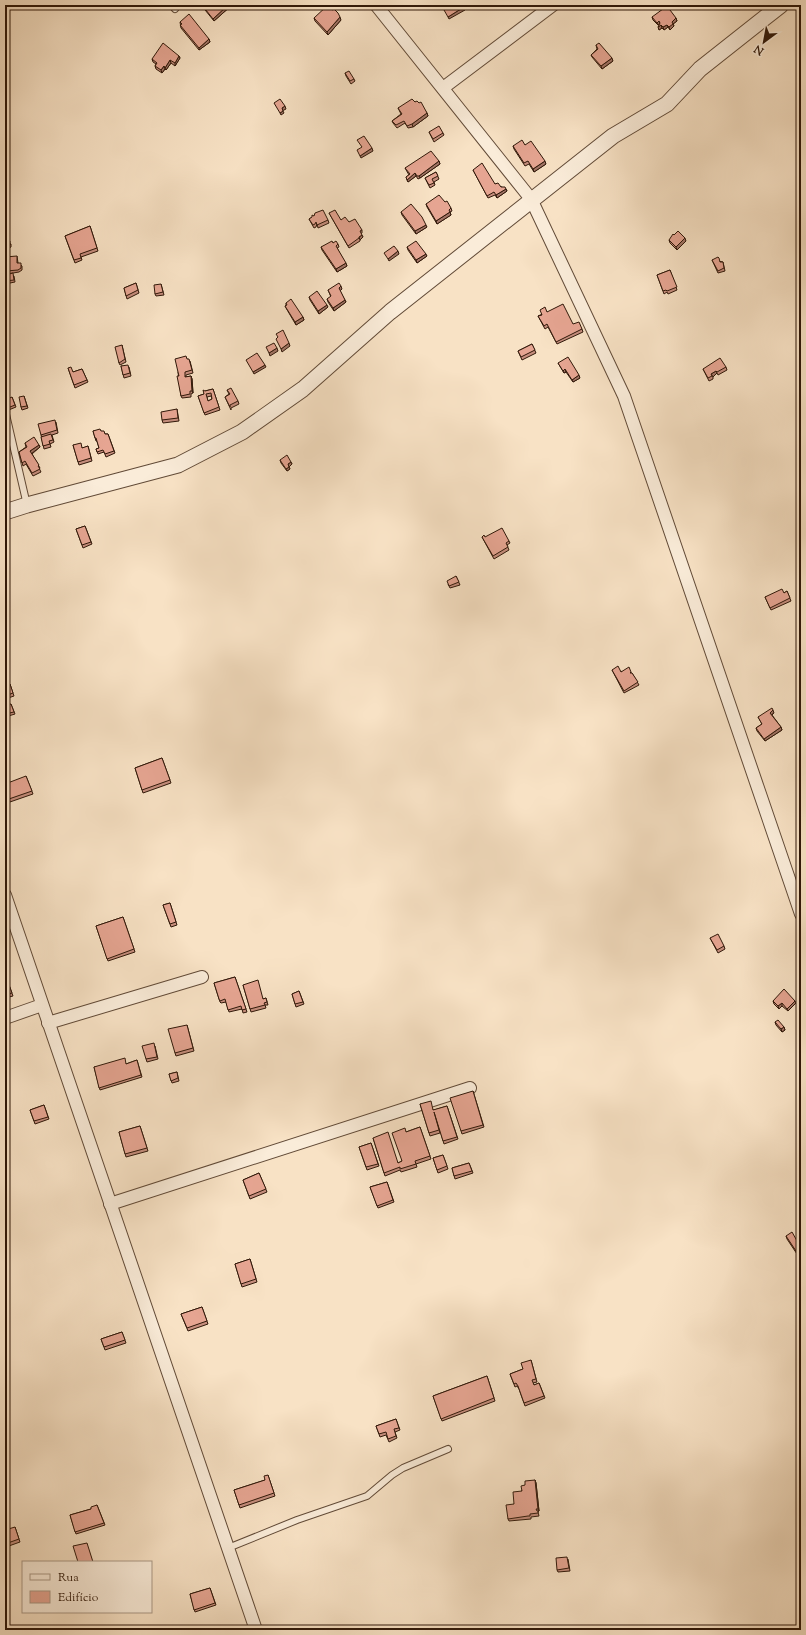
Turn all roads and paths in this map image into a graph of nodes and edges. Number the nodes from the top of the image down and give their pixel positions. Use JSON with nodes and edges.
{"nodes":[{"id":1,"x":553,"y":5,"type":"edge"},
{"id":2,"x":781,"y":5,"type":"edge"},
{"id":3,"x":380,"y":8,"type":"edge"},
{"id":4,"x":443,"y":88,"type":"junction"},
{"id":5,"x":532,"y":199,"type":"junction"},
{"id":6,"x":5,"y":410,"type":"edge"},
{"id":7,"x":27,"y":505,"type":"junction"},
{"id":8,"x":5,"y":512,"type":"edge"},
{"id":9,"x":5,"y":895,"type":"edge"},
{"id":10,"x":801,"y":914,"type":"edge"},
{"id":11,"x":202,"y":977,"type":"dead end"},
{"id":12,"x":42,"y":1005,"type":"junction"},
{"id":13,"x":5,"y":1018,"type":"edge"},
{"id":14,"x":48,"y":1022,"type":"junction"},
{"id":15,"x":470,"y":1088,"type":"dead end"},
{"id":16,"x":110,"y":1204,"type":"junction"},
{"id":17,"x":448,"y":1449,"type":"dead end"},
{"id":18,"x":228,"y":1548,"type":"junction"},
{"id":19,"x":256,"y":1630,"type":"edge"}],
"edges":[{"from":1,"to":4,"type":"street"},
{"from":2,"to":5,"type":"street"},
{"from":3,"to":4,"type":"street"},
{"from":4,"to":5,"type":"street"},
{"from":5,"to":7,"type":"street"},
{"from":5,"to":10,"type":"street"},
{"from":6,"to":7,"type":"lane"},
{"from":7,"to":8,"type":"street"},
{"from":9,"to":12,"type":"street"},
{"from":11,"to":14,"type":"street"},
{"from":12,"to":13,"type":"street"},
{"from":12,"to":14,"type":"street"},
{"from":14,"to":16,"type":"street"},
{"from":15,"to":16,"type":"street"},
{"from":16,"to":18,"type":"street"},
{"from":17,"to":18,"type":"lane"},
{"from":18,"to":19,"type":"street"}]}
